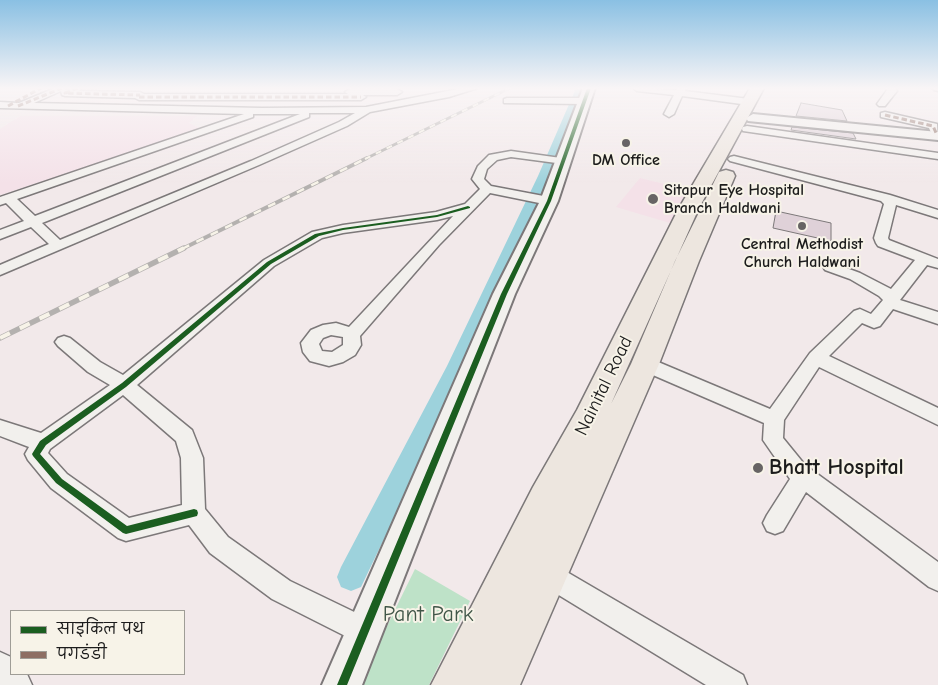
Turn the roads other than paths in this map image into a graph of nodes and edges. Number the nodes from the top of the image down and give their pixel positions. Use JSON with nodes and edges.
{"nodes":[{"id":1,"x":236,"y":120,"type":"edge"},
{"id":2,"x":292,"y":120,"type":"edge"},
{"id":3,"x":350,"y":120,"type":"edge"},
{"id":4,"x":575,"y":120,"type":"edge"},
{"id":5,"x":745,"y":120,"type":"edge"},
{"id":6,"x":749,"y":120,"type":"edge"},
{"id":7,"x":795,"y":120,"type":"edge"},
{"id":8,"x":843,"y":120,"type":"edge"},
{"id":9,"x":907,"y":120,"type":"edge"},
{"id":10,"x":937,"y":136,"type":"edge"},
{"id":11,"x":938,"y":156,"type":"edge"},
{"id":12,"x":555,"y":159,"type":"junction"},
{"id":13,"x":734,"y":159,"type":"junction"},
{"id":14,"x":487,"y":189,"type":"junction"},
{"id":15,"x":886,"y":198,"type":"junction"},
{"id":16,"x":539,"y":199,"type":"junction"},
{"id":17,"x":4,"y":200,"type":"edge"},
{"id":18,"x":468,"y":207,"type":"junction"},
{"id":19,"x":938,"y":214,"type":"edge"},
{"id":20,"x":34,"y":222,"type":"junction"},
{"id":21,"x":0,"y":235,"type":"edge"},
{"id":22,"x":58,"y":245,"type":"junction"},
{"id":23,"x":931,"y":262,"type":"edge"},
{"id":24,"x":830,"y":267,"type":"dead end"},
{"id":25,"x":0,"y":270,"type":"edge"},
{"id":26,"x":891,"y":301,"type":"junction"},
{"id":27,"x":938,"y":318,"type":"edge"},
{"id":28,"x":351,"y":335,"type":"dead end"},
{"id":29,"x":64,"y":342,"type":"dead end"},
{"id":30,"x":644,"y":344,"type":"junction"},
{"id":31,"x":816,"y":358,"type":"junction"},
{"id":32,"x":124,"y":385,"type":"junction"},
{"id":33,"x":938,"y":417,"type":"edge"},
{"id":34,"x":774,"y":419,"type":"junction"},
{"id":35,"x":0,"y":428,"type":"edge"},
{"id":36,"x":43,"y":443,"type":"junction"},
{"id":37,"x":803,"y":477,"type":"junction"},
{"id":38,"x":194,"y":513,"type":"junction"},
{"id":39,"x":775,"y":523,"type":"dead end"},
{"id":40,"x":548,"y":574,"type":"junction"},
{"id":41,"x":938,"y":578,"type":"edge"},
{"id":42,"x":365,"y":632,"type":"junction"},
{"id":43,"x":0,"y":666,"type":"edge"},
{"id":44,"x":18,"y":685,"type":"edge"},
{"id":45,"x":342,"y":685,"type":"edge"},
{"id":46,"x":454,"y":685,"type":"edge"},
{"id":47,"x":497,"y":685,"type":"edge"},
{"id":48,"x":733,"y":685,"type":"edge"}],
"edges":[{"from":1,"to":17,"type":"street"},
{"from":2,"to":20,"type":"street"},
{"from":3,"to":22,"type":"street"},
{"from":4,"to":12,"type":"street"},
{"from":5,"to":30,"type":"highway","name":"Nainital Road"},
{"from":6,"to":13,"type":"highway","name":"Nainital Road"},
{"from":7,"to":11,"type":"street"},
{"from":8,"to":10,"type":"street"},
{"from":9,"to":10,"type":"street"},
{"from":12,"to":14,"type":"street"},
{"from":12,"to":16,"type":"street"},
{"from":13,"to":15,"type":"street"},
{"from":13,"to":30,"type":"highway","name":"Nainital Road"},
{"from":14,"to":16,"type":"street"},
{"from":14,"to":18,"type":"street"},
{"from":15,"to":19,"type":"street"},
{"from":15,"to":23,"type":"street"},
{"from":16,"to":42,"type":"street"},
{"from":17,"to":20,"type":"street"},
{"from":18,"to":28,"type":"street"},
{"from":18,"to":32,"type":"street"},
{"from":20,"to":21,"type":"street"},
{"from":20,"to":22,"type":"street"},
{"from":22,"to":25,"type":"street"},
{"from":23,"to":26,"type":"street"},
{"from":24,"to":26,"type":"street"},
{"from":26,"to":27,"type":"street"},
{"from":26,"to":31,"type":"street"},
{"from":29,"to":32,"type":"street"},
{"from":30,"to":34,"type":"street"},
{"from":30,"to":40,"type":"highway","name":"Nainital Road"},
{"from":30,"to":46,"type":"highway","name":"Nainital Road"},
{"from":31,"to":33,"type":"street"},
{"from":31,"to":34,"type":"street"},
{"from":32,"to":36,"type":"street"},
{"from":32,"to":38,"type":"street"},
{"from":34,"to":37,"type":"street"},
{"from":35,"to":36,"type":"street"},
{"from":36,"to":38,"type":"street"},
{"from":37,"to":39,"type":"street"},
{"from":37,"to":41,"type":"street"},
{"from":38,"to":42,"type":"street"},
{"from":40,"to":47,"type":"highway","name":"Nainital Road"},
{"from":40,"to":48,"type":"street"},
{"from":42,"to":45,"type":"street"},
{"from":43,"to":44,"type":"street"}]}
